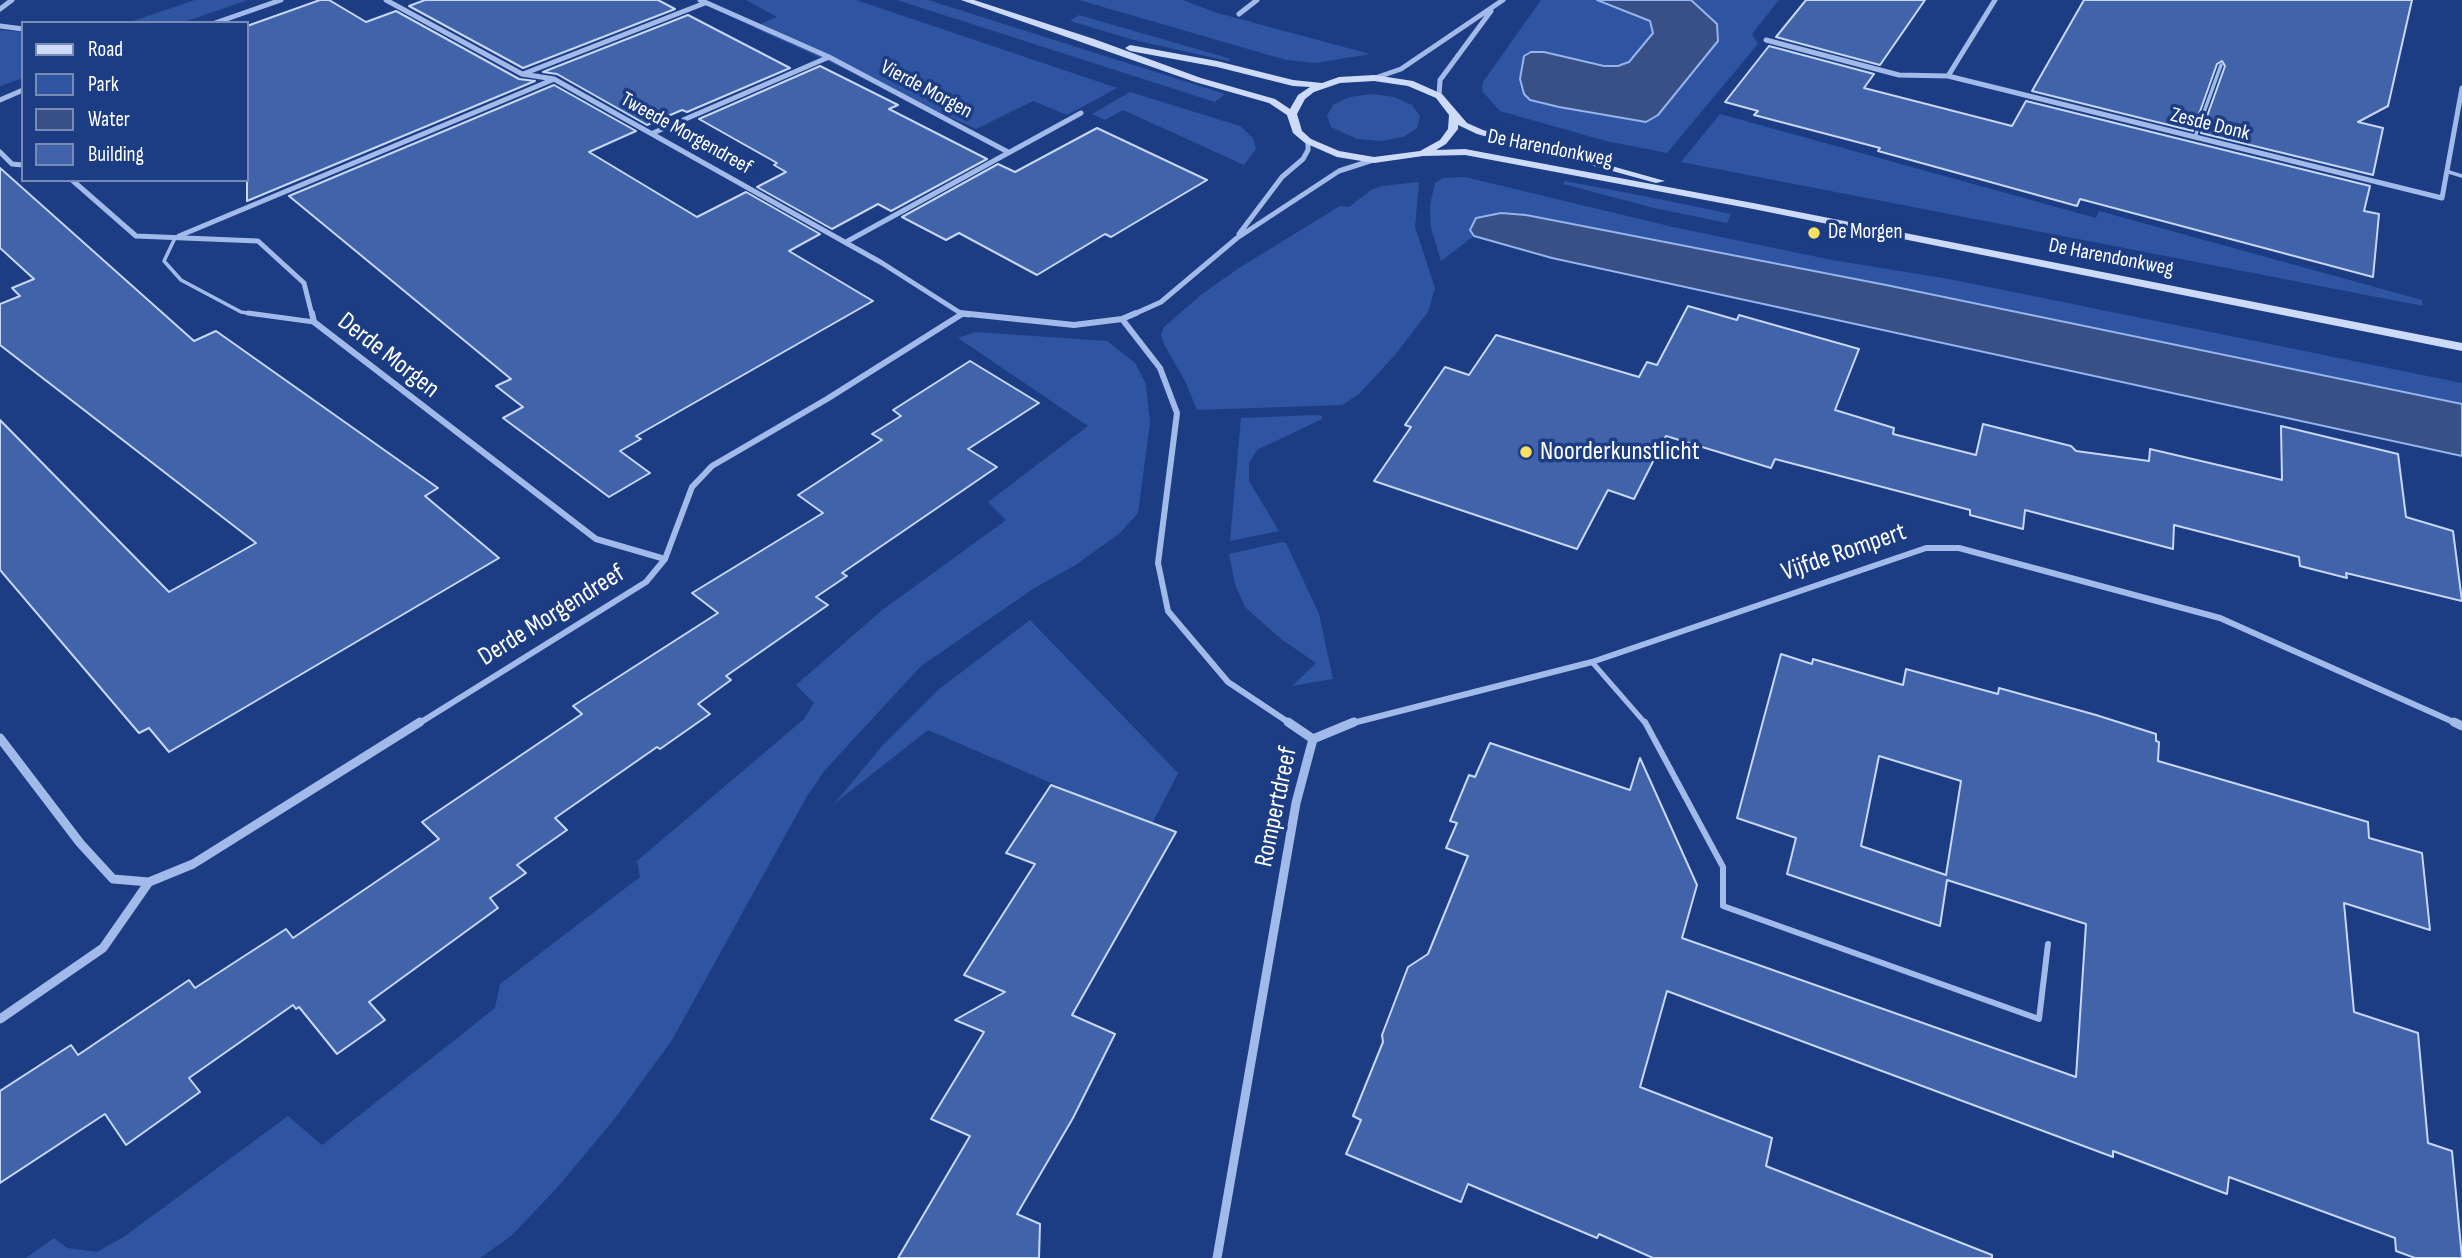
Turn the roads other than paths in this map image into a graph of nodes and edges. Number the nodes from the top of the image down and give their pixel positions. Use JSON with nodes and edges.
{"nodes":[{"id":1,"x":12,"y":0,"type":"edge"},
{"id":2,"x":281,"y":0,"type":"edge"},
{"id":3,"x":386,"y":0,"type":"edge"},
{"id":4,"x":965,"y":0,"type":"edge"},
{"id":5,"x":1257,"y":0,"type":"edge"},
{"id":6,"x":1503,"y":0,"type":"edge"},
{"id":7,"x":1995,"y":0,"type":"edge"},
{"id":8,"x":703,"y":1,"type":"edge"},
{"id":9,"x":1494,"y":8,"type":"junction"},
{"id":10,"x":0,"y":9,"type":"edge"},
{"id":11,"x":1239,"y":14,"type":"dead end"},
{"id":12,"x":221,"y":21,"type":"edge"},
{"id":13,"x":0,"y":26,"type":"edge"},
{"id":14,"x":21,"y":29,"type":"edge"},
{"id":15,"x":1766,"y":40,"type":"dead end"},
{"id":16,"x":1091,"y":41,"type":"junction"},
{"id":17,"x":830,"y":57,"type":"junction"},
{"id":18,"x":2221,"y":65,"type":"dead end"},
{"id":19,"x":522,"y":74,"type":"junction"},
{"id":20,"x":1948,"y":76,"type":"junction"},
{"id":21,"x":1374,"y":78,"type":"junction"},
{"id":22,"x":554,"y":79,"type":"junction"},
{"id":23,"x":1323,"y":85,"type":"junction"},
{"id":24,"x":2462,"y":88,"type":"edge"},
{"id":25,"x":21,"y":91,"type":"edge"},
{"id":26,"x":1439,"y":96,"type":"junction"},
{"id":27,"x":0,"y":100,"type":"edge"},
{"id":28,"x":1081,"y":113,"type":"dead end"},
{"id":29,"x":1292,"y":114,"type":"junction"},
{"id":30,"x":1454,"y":115,"type":"junction"},
{"id":31,"x":653,"y":133,"type":"junction"},
{"id":32,"x":2195,"y":137,"type":"junction"},
{"id":33,"x":1308,"y":141,"type":"junction"},
{"id":34,"x":0,"y":152,"type":"edge"},
{"id":35,"x":1008,"y":152,"type":"junction"},
{"id":36,"x":1423,"y":153,"type":"junction"},
{"id":37,"x":1374,"y":160,"type":"junction"},
{"id":38,"x":21,"y":165,"type":"edge"},
{"id":39,"x":2449,"y":172,"type":"junction"},
{"id":40,"x":2462,"y":176,"type":"edge"},
{"id":41,"x":74,"y":182,"type":"edge"},
{"id":42,"x":1753,"y":206,"type":"junction"},
{"id":43,"x":175,"y":238,"type":"junction"},
{"id":44,"x":1237,"y":238,"type":"junction"},
{"id":45,"x":846,"y":242,"type":"junction"},
{"id":46,"x":962,"y":314,"type":"junction"},
{"id":47,"x":1122,"y":319,"type":"junction"},
{"id":48,"x":314,"y":322,"type":"junction"},
{"id":49,"x":2462,"y":347,"type":"edge"},
{"id":50,"x":664,"y":559,"type":"junction"},
{"id":51,"x":1592,"y":662,"type":"junction"},
{"id":52,"x":2462,"y":726,"type":"edge"},
{"id":53,"x":0,"y":738,"type":"edge"},
{"id":54,"x":1313,"y":739,"type":"junction"},
{"id":55,"x":149,"y":882,"type":"junction"},
{"id":56,"x":2048,"y":944,"type":"dead end"},
{"id":57,"x":0,"y":1019,"type":"edge"},
{"id":58,"x":1217,"y":1258,"type":"edge"}],
"edges":[{"from":1,"to":10,"type":"street"},
{"from":2,"to":12,"type":"street"},
{"from":3,"to":19,"type":"street","name":"Tweede Morgendreef"},
{"from":4,"to":16,"type":"main road"},
{"from":5,"to":11,"type":"street"},
{"from":6,"to":9,"type":"street"},
{"from":7,"to":20,"type":"street"},
{"from":8,"to":17,"type":"street","name":"Vierde Morgen"},
{"from":8,"to":19,"type":"street","name":"Vierde Morgen"},
{"from":9,"to":21,"type":"street"},
{"from":9,"to":26,"type":"street"},
{"from":13,"to":14,"type":"street"},
{"from":15,"to":20,"type":"street","name":"Zesde Donk"},
{"from":16,"to":23,"type":"main road"},
{"from":16,"to":29,"type":"main road"},
{"from":17,"to":31,"type":"street"},
{"from":17,"to":35,"type":"street","name":"Vierde Morgen"},
{"from":18,"to":32,"type":"lane"},
{"from":19,"to":22,"type":"street","name":"Tweede Morgendreef"},
{"from":20,"to":32,"type":"street","name":"Zesde Donk"},
{"from":21,"to":23,"type":"main road"},
{"from":21,"to":26,"type":"main road"},
{"from":22,"to":31,"type":"street","name":"Tweede Morgendreef"},
{"from":22,"to":43,"type":"street"},
{"from":23,"to":29,"type":"main road"},
{"from":24,"to":39,"type":"street","name":"Zesde Donk"},
{"from":25,"to":27,"type":"street"},
{"from":26,"to":30,"type":"main road"},
{"from":28,"to":35,"type":"street"},
{"from":29,"to":33,"type":"main road"},
{"from":30,"to":36,"type":"main road"},
{"from":30,"to":42,"type":"main road","name":"De Harendonkweg"},
{"from":31,"to":45,"type":"street","name":"Tweede Morgendreef"},
{"from":32,"to":39,"type":"street","name":"Zesde Donk"},
{"from":33,"to":37,"type":"main road","name":"De Harendonkweg"},
{"from":33,"to":44,"type":"street"},
{"from":34,"to":38,"type":"street"},
{"from":35,"to":45,"type":"street"},
{"from":36,"to":37,"type":"main road","name":"De Harendonkweg"},
{"from":36,"to":42,"type":"main road","name":"De Harendonkweg"},
{"from":37,"to":44,"type":"street"},
{"from":39,"to":40,"type":"lane"},
{"from":41,"to":43,"type":"street","name":"Derde Morgen"},
{"from":42,"to":49,"type":"main road","name":"De Harendonkweg"},
{"from":43,"to":48,"type":"street","name":"Derde Morgen"},
{"from":43,"to":48,"type":"lane"},
{"from":44,"to":47,"type":"street"},
{"from":45,"to":46,"type":"street","name":"Tweede Morgendreef"},
{"from":46,"to":47,"type":"street"},
{"from":46,"to":50,"type":"street","name":"Derde Morgendreef"},
{"from":47,"to":54,"type":"street","name":"Rompertdreef"},
{"from":48,"to":50,"type":"street","name":"Derde Morgen"},
{"from":50,"to":55,"type":"street","name":"Derde Morgendreef"},
{"from":51,"to":52,"type":"street","name":"Vijfde Rompert"},
{"from":51,"to":54,"type":"street","name":"Vijfde Rompert"},
{"from":51,"to":56,"type":"lane"},
{"from":53,"to":55,"type":"street","name":"Derde Morgendreef"},
{"from":54,"to":58,"type":"street","name":"Rompertdreef"},
{"from":55,"to":57,"type":"street"}]}
